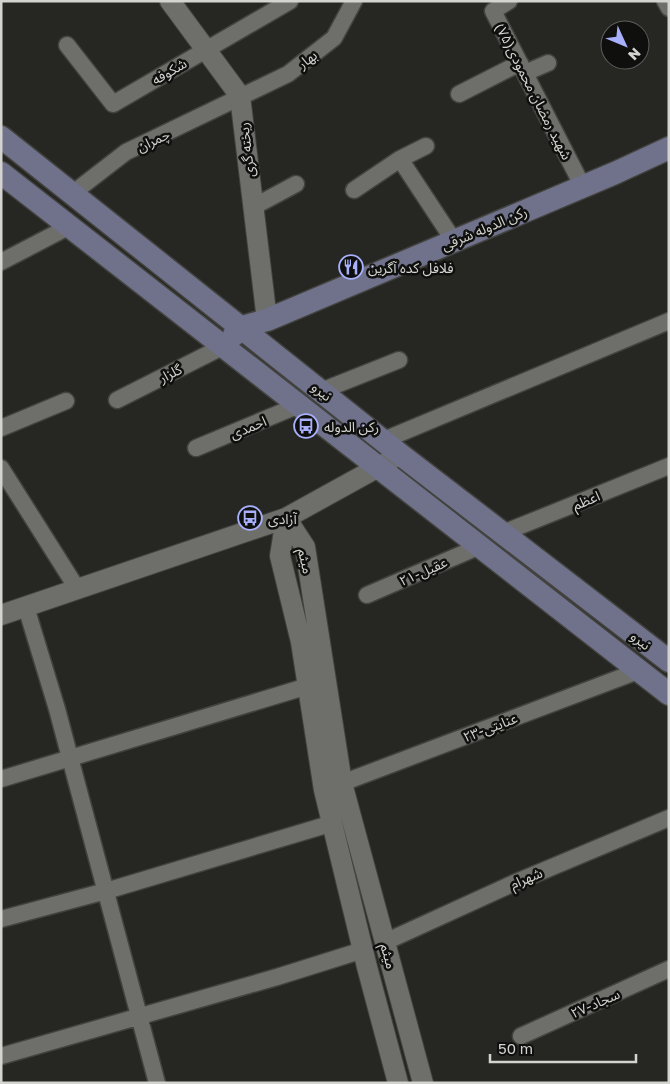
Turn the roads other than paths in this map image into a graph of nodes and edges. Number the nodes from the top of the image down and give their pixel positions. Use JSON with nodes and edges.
{"nodes":[{"id":1,"x":170,"y":1,"type":"edge"},
{"id":2,"x":290,"y":1,"type":"edge"},
{"id":3,"x":354,"y":1,"type":"edge"},
{"id":4,"x":665,"y":1,"type":"edge"},
{"id":5,"x":506,"y":2,"type":"edge"},
{"id":6,"x":669,"y":8,"type":"edge"},
{"id":7,"x":67,"y":45,"type":"dead end"},
{"id":8,"x":206,"y":50,"type":"junction"},
{"id":9,"x":548,"y":63,"type":"dead end"},
{"id":10,"x":522,"y":68,"type":"junction"},
{"id":11,"x":459,"y":94,"type":"dead end"},
{"id":12,"x":240,"y":96,"type":"junction"},
{"id":13,"x":1,"y":137,"type":"edge"},
{"id":14,"x":426,"y":146,"type":"dead end"},
{"id":15,"x":669,"y":148,"type":"edge"},
{"id":16,"x":400,"y":160,"type":"junction"},
{"id":17,"x":1,"y":173,"type":"edge"},
{"id":18,"x":296,"y":184,"type":"dead end"},
{"id":19,"x":583,"y":187,"type":"junction"},
{"id":20,"x":354,"y":190,"type":"dead end"},
{"id":21,"x":73,"y":193,"type":"junction"},
{"id":22,"x":253,"y":207,"type":"junction"},
{"id":23,"x":70,"y":226,"type":"junction"},
{"id":24,"x":454,"y":241,"type":"junction"},
{"id":25,"x":1,"y":262,"type":"edge"},
{"id":26,"x":267,"y":320,"type":"junction"},
{"id":27,"x":669,"y":321,"type":"edge"},
{"id":28,"x":242,"y":327,"type":"junction"},
{"id":29,"x":222,"y":346,"type":"junction"},
{"id":30,"x":399,"y":360,"type":"dead end"},
{"id":31,"x":322,"y":391,"type":"junction"},
{"id":32,"x":117,"y":400,"type":"dead end"},
{"id":33,"x":66,"y":401,"type":"dead end"},
{"id":34,"x":299,"y":405,"type":"junction"},
{"id":35,"x":1,"y":428,"type":"edge"},
{"id":36,"x":384,"y":440,"type":"junction"},
{"id":37,"x":196,"y":448,"type":"dead end"},
{"id":38,"x":401,"y":455,"type":"junction"},
{"id":39,"x":669,"y":466,"type":"edge"},
{"id":40,"x":379,"y":467,"type":"junction"},
{"id":41,"x":1,"y":468,"type":"edge"},
{"id":42,"x":286,"y":518,"type":"junction"},
{"id":43,"x":503,"y":533,"type":"junction"},
{"id":44,"x":478,"y":547,"type":"junction"},
{"id":45,"x":78,"y":590,"type":"junction"},
{"id":46,"x":367,"y":595,"type":"dead end"},
{"id":47,"x":26,"y":607,"type":"junction"},
{"id":48,"x":1,"y":615,"type":"edge"},
{"id":49,"x":669,"y":661,"type":"edge"},
{"id":50,"x":638,"y":671,"type":"junction"},
{"id":51,"x":308,"y":686,"type":"junction"},
{"id":52,"x":669,"y":694,"type":"edge"},
{"id":53,"x":70,"y":758,"type":"junction"},
{"id":54,"x":1,"y":779,"type":"edge"},
{"id":55,"x":342,"y":783,"type":"junction"},
{"id":56,"x":669,"y":818,"type":"edge"},
{"id":57,"x":332,"y":824,"type":"junction"},
{"id":58,"x":106,"y":891,"type":"junction"},
{"id":59,"x":1,"y":919,"type":"edge"},
{"id":60,"x":385,"y":942,"type":"junction"},
{"id":61,"x":363,"y":950,"type":"junction"},
{"id":62,"x":669,"y":970,"type":"edge"},
{"id":63,"x":139,"y":1017,"type":"junction"},
{"id":64,"x":521,"y":1036,"type":"dead end"},
{"id":65,"x":1,"y":1056,"type":"edge"},
{"id":66,"x":157,"y":1083,"type":"edge"},
{"id":67,"x":398,"y":1083,"type":"edge"},
{"id":68,"x":423,"y":1083,"type":"edge"}],
"edges":[{"from":1,"to":8,"type":"street","name":"ریخته گری"},
{"from":2,"to":8,"type":"street","name":"شکوفه"},
{"from":3,"to":12,"type":"street","name":"بهار"},
{"from":4,"to":6,"type":"street"},
{"from":5,"to":10,"type":"street","name":"شهید رمضان محمودی(۷۵)"},
{"from":7,"to":8,"type":"street","name":"شکوفه"},
{"from":8,"to":12,"type":"street","name":"ریخته گری"},
{"from":9,"to":10,"type":"street"},
{"from":10,"to":11,"type":"street"},
{"from":10,"to":19,"type":"street","name":"شهید رمضان محمودی(۷۵)"},
{"from":12,"to":21,"type":"street","name":"چمران"},
{"from":12,"to":22,"type":"street","name":"ریخته گری"},
{"from":13,"to":21,"type":"main road","name":"نیرو"},
{"from":14,"to":16,"type":"street"},
{"from":15,"to":19,"type":"main road","name":"رکن الدوله شرقی"},
{"from":16,"to":20,"type":"street"},
{"from":16,"to":24,"type":"street"},
{"from":17,"to":23,"type":"main road","name":"نیرو"},
{"from":18,"to":22,"type":"street"},
{"from":19,"to":24,"type":"main road","name":"رکن الدوله شرقی"},
{"from":21,"to":28,"type":"main road","name":"نیرو"},
{"from":22,"to":26,"type":"street","name":"ریخته گری"},
{"from":23,"to":25,"type":"street"},
{"from":23,"to":29,"type":"main road","name":"نیرو"},
{"from":24,"to":26,"type":"main road","name":"رکن الدوله شرقی"},
{"from":26,"to":28,"type":"main road","name":"رکن الدوله شرقی"},
{"from":27,"to":36,"type":"street"},
{"from":28,"to":29,"type":"main road"},
{"from":28,"to":31,"type":"main road","name":"نیرو"},
{"from":29,"to":32,"type":"street","name":"گلزار"},
{"from":29,"to":34,"type":"main road","name":"نیرو"},
{"from":30,"to":31,"type":"street"},
{"from":31,"to":36,"type":"main road","name":"نیرو"},
{"from":33,"to":35,"type":"street"},
{"from":34,"to":37,"type":"street","name":"احمدی"},
{"from":34,"to":40,"type":"main road","name":"نیرو"},
{"from":36,"to":38,"type":"main road","name":"نیرو"},
{"from":38,"to":40,"type":"street"},
{"from":38,"to":43,"type":"main road","name":"نیرو"},
{"from":39,"to":43,"type":"street","name":"اعظم"},
{"from":40,"to":42,"type":"street"},
{"from":40,"to":44,"type":"main road","name":"نیرو"},
{"from":41,"to":45,"type":"street"},
{"from":42,"to":45,"type":"street"},
{"from":42,"to":51,"type":"street","name":"میثم"},
{"from":42,"to":55,"type":"street","name":"میثم"},
{"from":43,"to":49,"type":"main road","name":"نیرو"},
{"from":44,"to":46,"type":"street","name":"۲۱-عقیل"},
{"from":44,"to":50,"type":"main road","name":"نیرو"},
{"from":45,"to":47,"type":"street"},
{"from":47,"to":48,"type":"street"},
{"from":47,"to":53,"type":"street"},
{"from":49,"to":50,"type":"main road"},
{"from":50,"to":52,"type":"main road","name":"نیرو"},
{"from":50,"to":55,"type":"street","name":"۲۳-عنایتی"},
{"from":51,"to":53,"type":"street"},
{"from":51,"to":57,"type":"street","name":"میثم"},
{"from":53,"to":54,"type":"street"},
{"from":53,"to":58,"type":"street"},
{"from":55,"to":60,"type":"street","name":"میثم"},
{"from":56,"to":60,"type":"street","name":"شهرام"},
{"from":57,"to":58,"type":"street"},
{"from":57,"to":61,"type":"street","name":"میثم"},
{"from":58,"to":59,"type":"street"},
{"from":58,"to":63,"type":"street"},
{"from":60,"to":68,"type":"street","name":"میثم"},
{"from":61,"to":63,"type":"street"},
{"from":61,"to":67,"type":"street","name":"میثم"},
{"from":62,"to":64,"type":"street","name":"۲۷-سجاد"},
{"from":63,"to":65,"type":"street"},
{"from":63,"to":66,"type":"street"}]}
